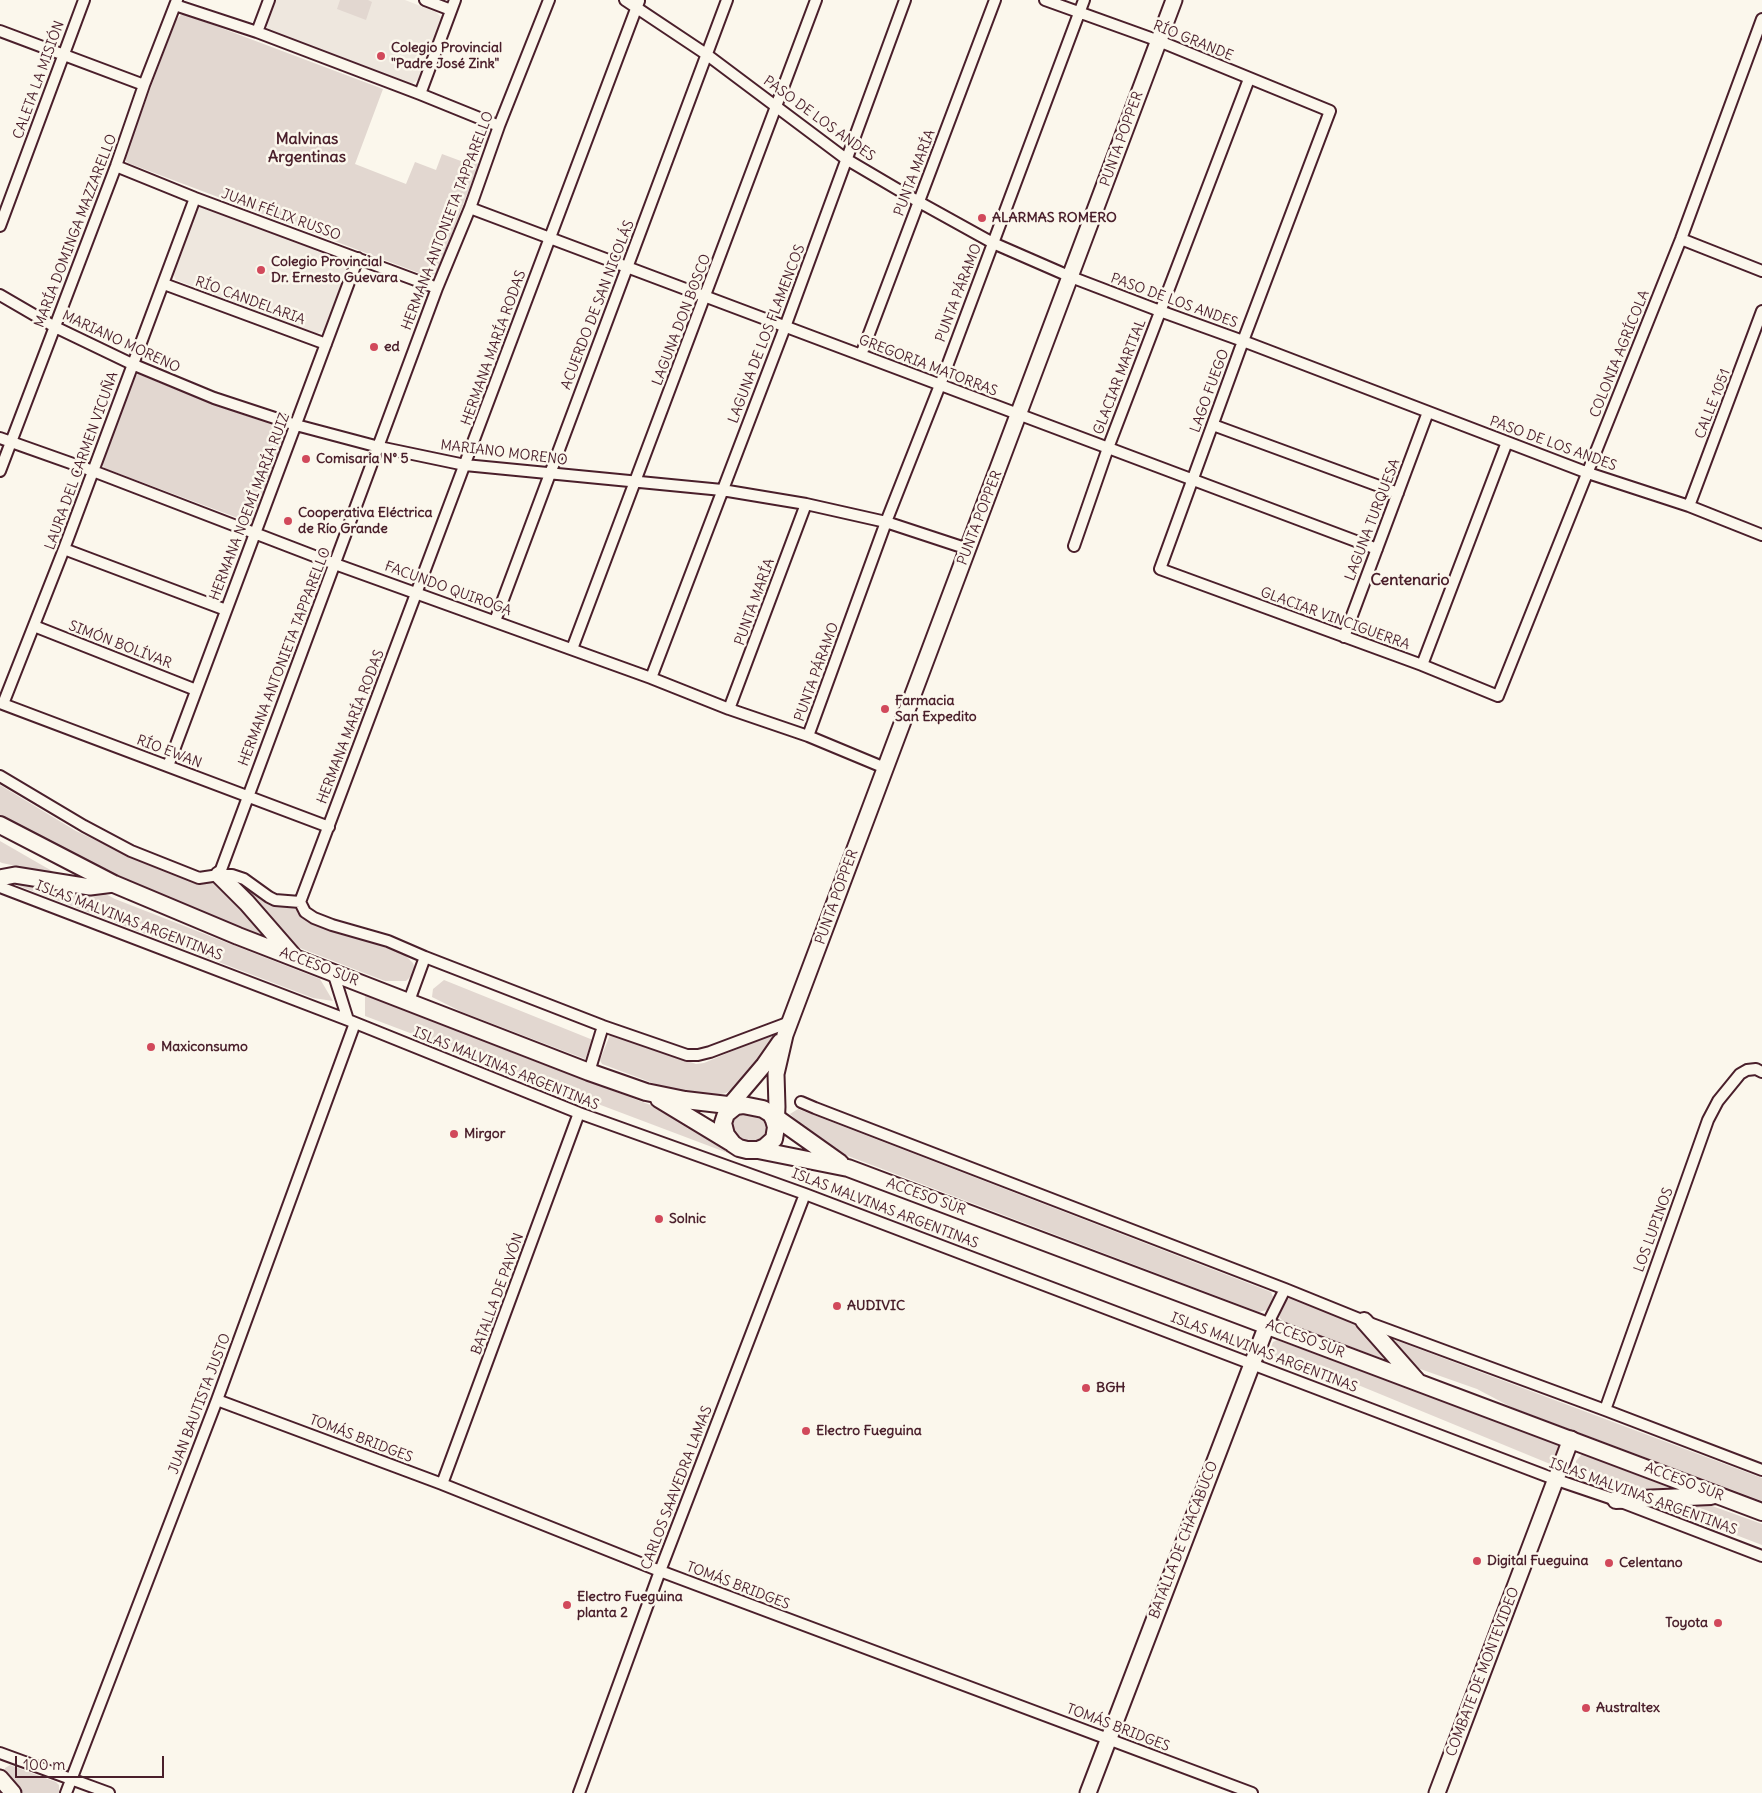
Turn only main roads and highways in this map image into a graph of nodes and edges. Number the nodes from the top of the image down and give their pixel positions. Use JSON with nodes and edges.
{"nodes":[{"id":1,"x":0,"y":825,"type":"edge"},
{"id":2,"x":219,"y":875,"type":"road end"},
{"id":3,"x":295,"y":959,"type":"junction"},
{"id":4,"x":646,"y":1092,"type":"junction"},
{"id":5,"x":731,"y":1109,"type":"junction"},
{"id":6,"x":775,"y":1120,"type":"junction"},
{"id":7,"x":733,"y":1144,"type":"junction"},
{"id":8,"x":758,"y":1150,"type":"junction"},
{"id":9,"x":848,"y":1168,"type":"junction"},
{"id":10,"x":1364,"y":1321,"type":"road end"},
{"id":11,"x":1418,"y":1383,"type":"junction"},
{"id":12,"x":1718,"y":1495,"type":"junction"},
{"id":13,"x":1616,"y":1500,"type":"road end"},
{"id":14,"x":1762,"y":1512,"type":"edge"}],
"edges":[{"from":1,"to":3,"type":"main road","name":"ACCESO SUR"},
{"from":2,"to":3,"type":"main road"},
{"from":3,"to":4,"type":"main road","name":"ACCESO SUR"},
{"from":4,"to":5,"type":"main road","name":"ACCESO SUR"},
{"from":4,"to":7,"type":"main road","name":"ACCESO SUR"},
{"from":5,"to":6,"type":"main road"},
{"from":5,"to":7,"type":"main road"},
{"from":6,"to":8,"type":"main road"},
{"from":6,"to":9,"type":"main road","name":"ACCESO SUR"},
{"from":7,"to":8,"type":"main road"},
{"from":8,"to":9,"type":"main road","name":"ACCESO SUR"},
{"from":9,"to":11,"type":"main road","name":"ACCESO SUR"},
{"from":10,"to":11,"type":"main road"},
{"from":11,"to":12,"type":"main road","name":"ACCESO SUR"},
{"from":12,"to":13,"type":"main road"},
{"from":12,"to":14,"type":"main road","name":"ACCESO SUR"}]}
